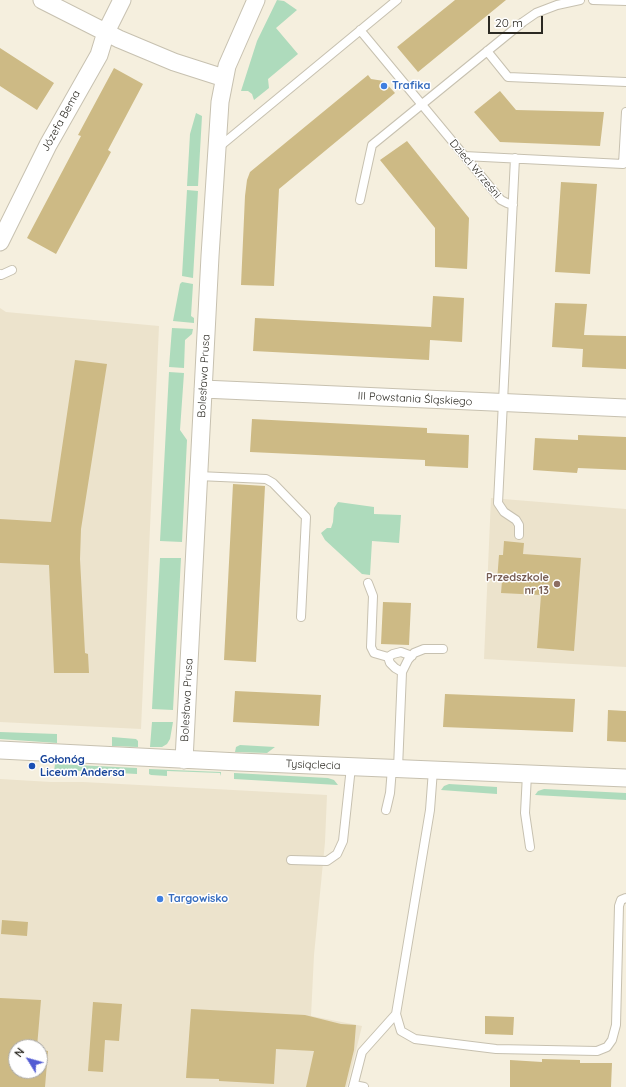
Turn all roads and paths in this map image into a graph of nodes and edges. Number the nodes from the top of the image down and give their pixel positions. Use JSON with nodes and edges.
{"nodes":[{"id":1,"x":42,"y":0,"type":"edge"},
{"id":2,"x":122,"y":0,"type":"edge"},
{"id":3,"x":256,"y":0,"type":"edge"},
{"id":4,"x":397,"y":0,"type":"edge"},
{"id":5,"x":580,"y":0,"type":"edge"},
{"id":6,"x":593,"y":0,"type":"edge"},
{"id":7,"x":626,"y":1,"type":"edge"},
{"id":8,"x":360,"y":30,"type":"junction"},
{"id":9,"x":106,"y":32,"type":"junction"},
{"id":10,"x":487,"y":52,"type":"junction"},
{"id":11,"x":224,"y":78,"type":"junction"},
{"id":12,"x":626,"y":82,"type":"edge"},
{"id":13,"x":422,"y":104,"type":"junction"},
{"id":14,"x":626,"y":112,"type":"edge"},
{"id":15,"x":216,"y":149,"type":"junction"},
{"id":16,"x":464,"y":156,"type":"junction"},
{"id":17,"x":515,"y":158,"type":"junction"},
{"id":18,"x":360,"y":200,"type":"dead end"},
{"id":19,"x":513,"y":205,"type":"junction"},
{"id":20,"x":0,"y":242,"type":"edge"},
{"id":21,"x":12,"y":270,"type":"dead end"},
{"id":22,"x":0,"y":274,"type":"edge"},
{"id":23,"x":203,"y":389,"type":"junction"},
{"id":24,"x":503,"y":403,"type":"junction"},
{"id":25,"x":626,"y":408,"type":"edge"},
{"id":26,"x":198,"y":476,"type":"junction"},
{"id":27,"x":519,"y":535,"type":"dead end"},
{"id":28,"x":368,"y":583,"type":"dead end"},
{"id":29,"x":301,"y":617,"type":"dead end"},
{"id":30,"x":442,"y":648,"type":"dead end"},
{"id":31,"x":412,"y":656,"type":"junction"},
{"id":32,"x":388,"y":657,"type":"junction"},
{"id":33,"x":402,"y":672,"type":"junction"},
{"id":34,"x":0,"y":750,"type":"edge"},
{"id":35,"x":184,"y":760,"type":"junction"},
{"id":36,"x":351,"y":767,"type":"junction"},
{"id":37,"x":394,"y":768,"type":"junction"},
{"id":38,"x":433,"y":770,"type":"junction"},
{"id":39,"x":527,"y":774,"type":"junction"},
{"id":40,"x":626,"y":778,"type":"edge"},
{"id":41,"x":386,"y":810,"type":"dead end"},
{"id":42,"x":530,"y":847,"type":"dead end"},
{"id":43,"x":291,"y":860,"type":"dead end"},
{"id":44,"x":626,"y":898,"type":"edge"},
{"id":45,"x":396,"y":1014,"type":"junction"},
{"id":46,"x":353,"y":1086,"type":"edge"},
{"id":47,"x":364,"y":1087,"type":"edge"}],
"edges":[{"from":1,"to":9,"type":"street"},
{"from":2,"to":9,"type":"street","name":"Józefa Bema"},
{"from":3,"to":11,"type":"street","name":"Bolesława Prusa"},
{"from":4,"to":8,"type":"lane"},
{"from":5,"to":10,"type":"lane"},
{"from":6,"to":7,"type":"lane"},
{"from":8,"to":13,"type":"lane","name":"Dzieci Wrześni"},
{"from":8,"to":15,"type":"lane"},
{"from":9,"to":11,"type":"street"},
{"from":9,"to":20,"type":"street","name":"Józefa Bema"},
{"from":10,"to":12,"type":"lane"},
{"from":10,"to":13,"type":"lane"},
{"from":11,"to":15,"type":"street","name":"Bolesława Prusa"},
{"from":13,"to":16,"type":"lane","name":"Dzieci Wrześni"},
{"from":13,"to":18,"type":"lane"},
{"from":14,"to":17,"type":"lane"},
{"from":15,"to":23,"type":"street","name":"Bolesława Prusa"},
{"from":16,"to":17,"type":"lane"},
{"from":16,"to":19,"type":"lane","name":"Dzieci Wrześni"},
{"from":17,"to":19,"type":"lane"},
{"from":19,"to":24,"type":"lane","name":"Dzieci Wrześni"},
{"from":21,"to":22,"type":"lane"},
{"from":23,"to":24,"type":"street","name":"III Powstania Śląskiego"},
{"from":23,"to":26,"type":"street","name":"Bolesława Prusa"},
{"from":24,"to":25,"type":"street","name":"III Powstania Śląskiego"},
{"from":24,"to":27,"type":"lane","name":"Dzieci Wrześni"},
{"from":26,"to":29,"type":"lane"},
{"from":26,"to":35,"type":"street","name":"Bolesława Prusa"},
{"from":28,"to":32,"type":"lane"},
{"from":30,"to":31,"type":"lane"},
{"from":31,"to":32,"type":"lane"},
{"from":31,"to":33,"type":"lane"},
{"from":32,"to":33,"type":"lane"},
{"from":33,"to":37,"type":"lane"},
{"from":34,"to":35,"type":"street","name":"Tysiąclecia"},
{"from":35,"to":36,"type":"street","name":"Tysiąclecia"},
{"from":36,"to":37,"type":"street","name":"Tysiąclecia"},
{"from":36,"to":43,"type":"lane"},
{"from":37,"to":38,"type":"street","name":"Tysiąclecia"},
{"from":37,"to":41,"type":"lane"},
{"from":38,"to":39,"type":"street","name":"Tysiąclecia"},
{"from":38,"to":45,"type":"lane"},
{"from":39,"to":40,"type":"street","name":"Tysiąclecia"},
{"from":39,"to":42,"type":"lane"},
{"from":44,"to":45,"type":"lane"},
{"from":45,"to":46,"type":"lane"},
{"from":46,"to":47,"type":"lane"}]}
